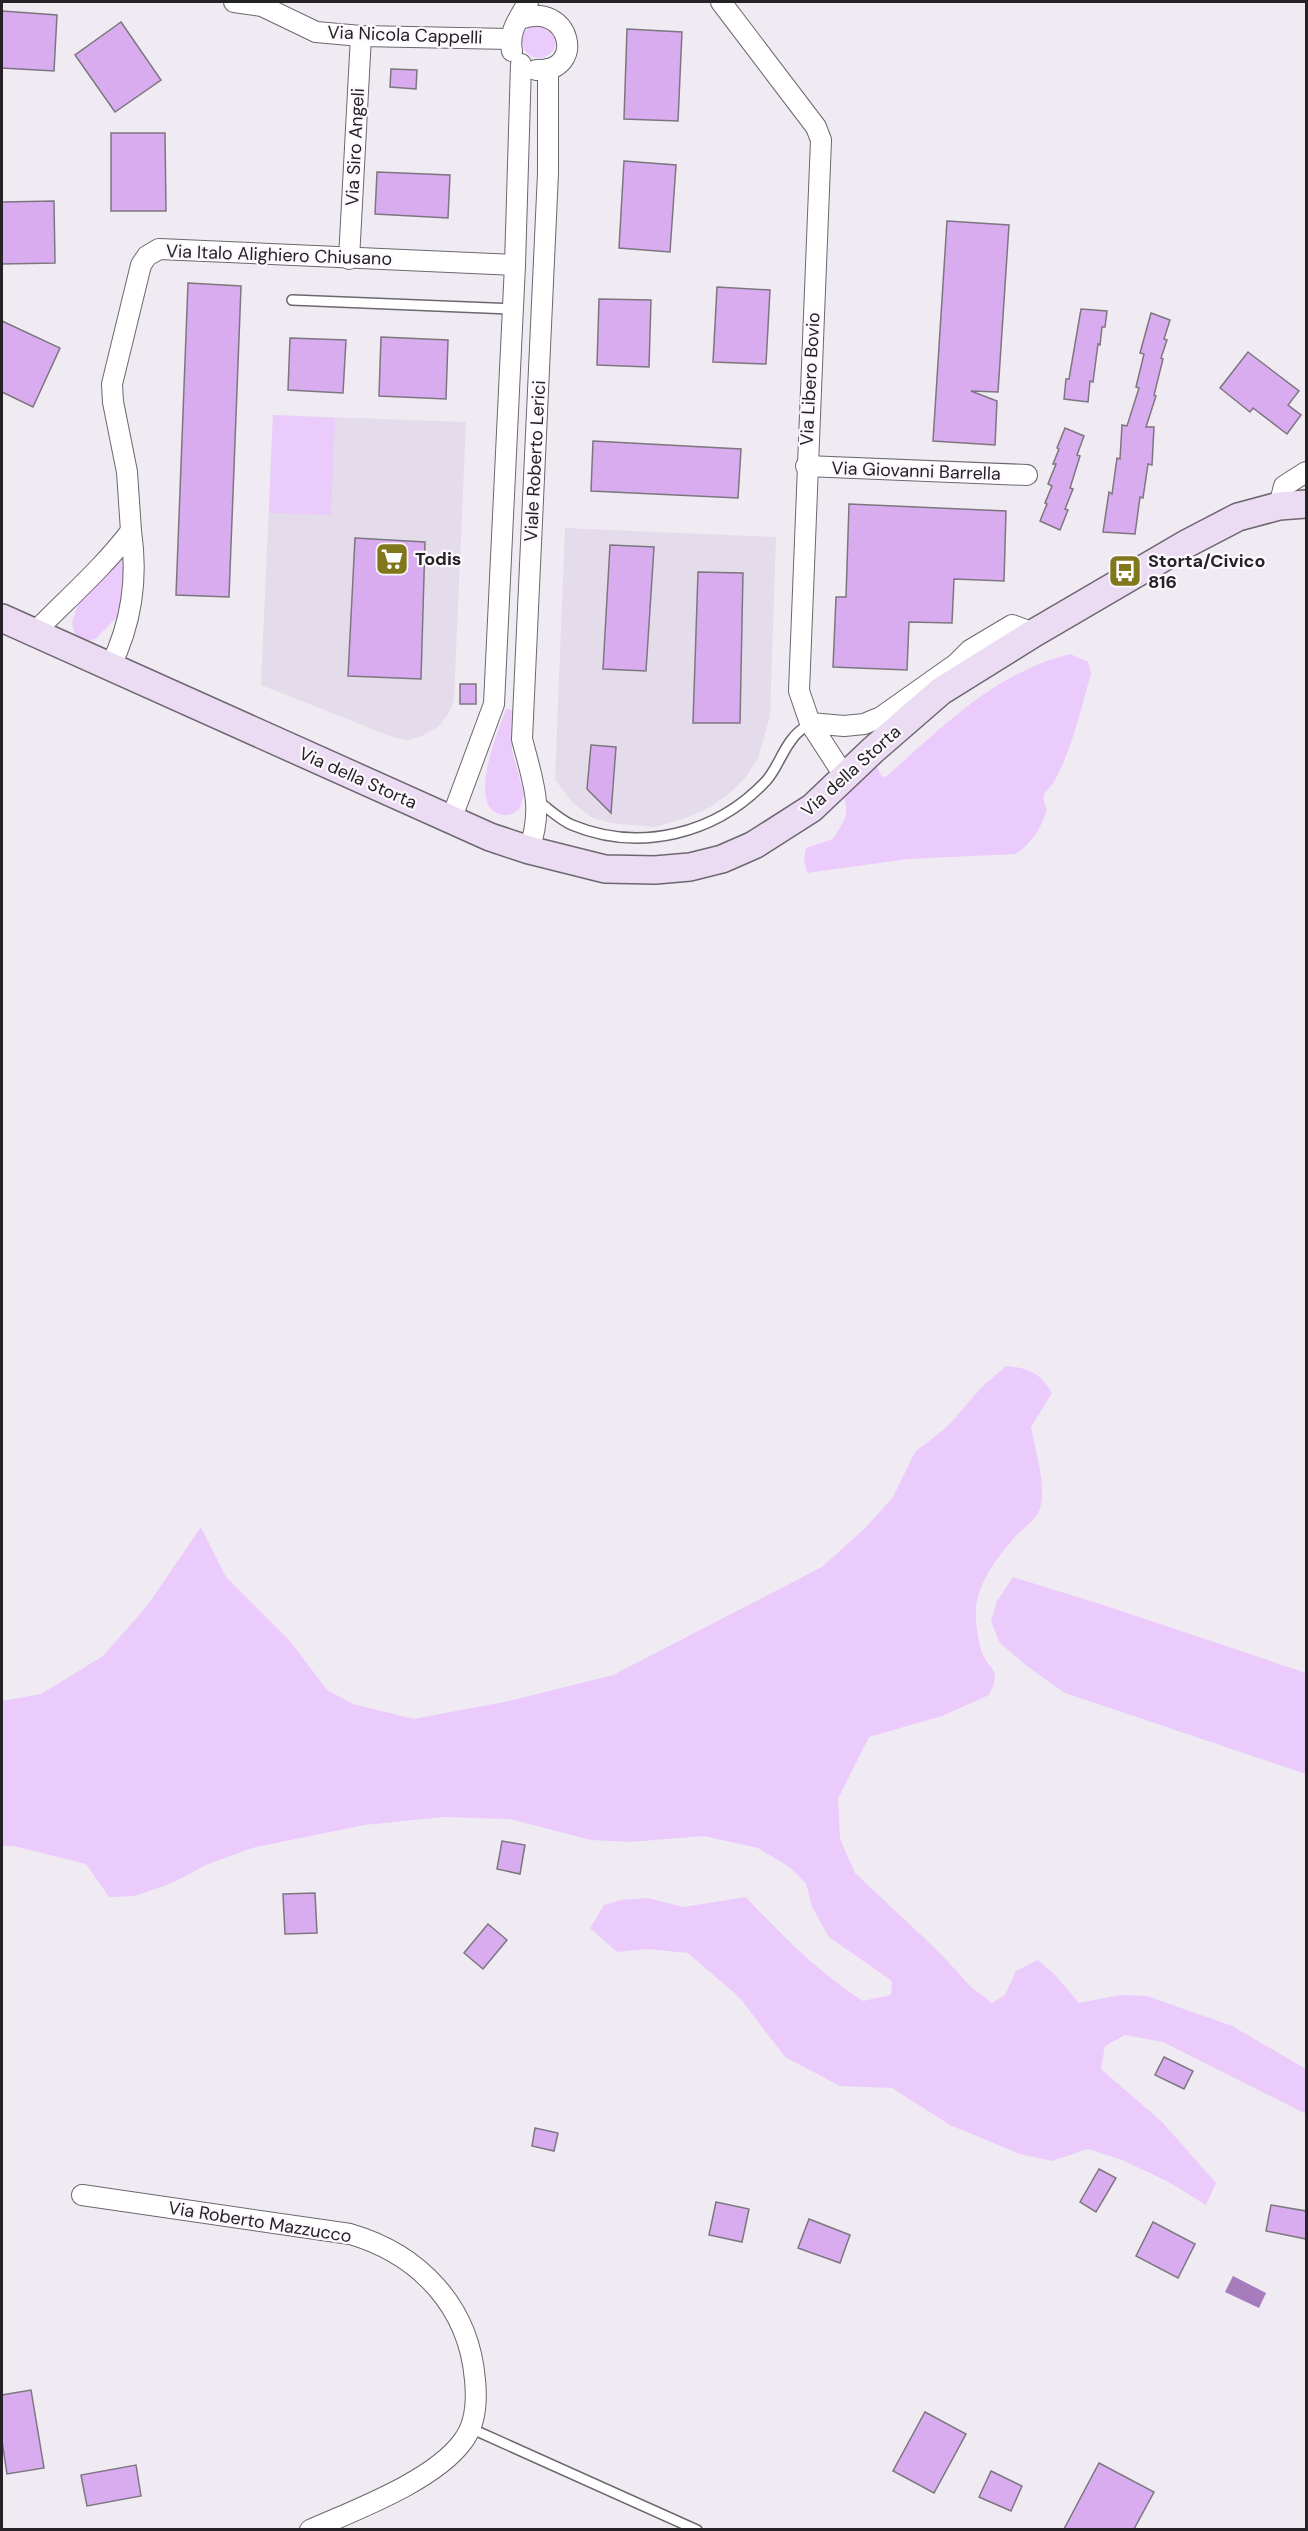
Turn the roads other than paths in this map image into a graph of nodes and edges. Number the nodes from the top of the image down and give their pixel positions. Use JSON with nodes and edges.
{"nodes":[{"id":1,"x":234,"y":2,"type":"edge"},
{"id":2,"x":559,"y":2,"type":"edge"},
{"id":3,"x":722,"y":2,"type":"edge"},
{"id":4,"x":524,"y":10,"type":"edge"},
{"id":5,"x":561,"y":22,"type":"junction"},
{"id":6,"x":361,"y":36,"type":"junction"},
{"id":7,"x":510,"y":39,"type":"junction"},
{"id":8,"x":521,"y":64,"type":"junction"},
{"id":9,"x":548,"y":69,"type":"junction"},
{"id":10,"x":349,"y":259,"type":"junction"},
{"id":11,"x":515,"y":265,"type":"junction"},
{"id":12,"x":292,"y":300,"type":"dead end"},
{"id":13,"x":513,"y":309,"type":"junction"},
{"id":14,"x":806,"y":466,"type":"junction"},
{"id":15,"x":1306,"y":472,"type":"edge"},
{"id":16,"x":1027,"y":475,"type":"dead end"},
{"id":17,"x":1306,"y":504,"type":"edge"},
{"id":18,"x":1279,"y":506,"type":"junction"},
{"id":19,"x":132,"y":531,"type":"junction"},
{"id":20,"x":2,"y":618,"type":"edge"},
{"id":21,"x":34,"y":633,"type":"junction"},
{"id":22,"x":1034,"y":633,"type":"junction"},
{"id":23,"x":110,"y":668,"type":"junction"},
{"id":24,"x":810,"y":723,"type":"junction"},
{"id":25,"x":845,"y":777,"type":"junction"},
{"id":26,"x":537,"y":801,"type":"junction"},
{"id":27,"x":451,"y":820,"type":"junction"},
{"id":28,"x":529,"y":850,"type":"junction"},
{"id":29,"x":82,"y":2195,"type":"dead end"},
{"id":30,"x":470,"y":2428,"type":"junction"},
{"id":31,"x":310,"y":2529,"type":"edge"},
{"id":32,"x":697,"y":2529,"type":"edge"}],
"edges":[{"from":1,"to":6,"type":"street","name":"Via Nicola Cappelli"},
{"from":2,"to":5,"type":"street"},
{"from":3,"to":14,"type":"street","name":"Via Libero Bovio"},
{"from":4,"to":5,"type":"street"},
{"from":4,"to":7,"type":"street"},
{"from":5,"to":9,"type":"street"},
{"from":6,"to":7,"type":"street","name":"Via Nicola Cappelli"},
{"from":6,"to":10,"type":"street","name":"Via Siro Angeli"},
{"from":7,"to":8,"type":"street"},
{"from":8,"to":9,"type":"street"},
{"from":8,"to":11,"type":"street","name":"Viale Roberto Lerici"},
{"from":9,"to":26,"type":"street","name":"Viale Roberto Lerici"},
{"from":10,"to":11,"type":"street","name":"Via Italo Alighiero Chiusano"},
{"from":10,"to":19,"type":"street","name":"Via Italo Alighiero Chiusano"},
{"from":11,"to":13,"type":"street","name":"Viale Roberto Lerici"},
{"from":12,"to":13,"type":"lane"},
{"from":13,"to":27,"type":"street","name":"Viale Roberto Lerici"},
{"from":14,"to":16,"type":"street","name":"Via Giovanni Barrella"},
{"from":14,"to":24,"type":"street","name":"Via Libero Bovio"},
{"from":15,"to":18,"type":"street"},
{"from":17,"to":18,"type":"main road","name":"Via della Storta"},
{"from":18,"to":22,"type":"main road","name":"Via della Storta"},
{"from":19,"to":21,"type":"street"},
{"from":19,"to":23,"type":"street","name":"Via Italo Alighiero Chiusano"},
{"from":20,"to":21,"type":"main road","name":"Via della Storta"},
{"from":21,"to":23,"type":"main road","name":"Via della Storta"},
{"from":22,"to":24,"type":"street"},
{"from":22,"to":25,"type":"main road","name":"Via della Storta"},
{"from":23,"to":27,"type":"main road","name":"Via della Storta"},
{"from":24,"to":25,"type":"street","name":"Via Libero Bovio"},
{"from":24,"to":26,"type":"lane"},
{"from":25,"to":28,"type":"main road","name":"Via della Storta"},
{"from":26,"to":28,"type":"street","name":"Viale Roberto Lerici"},
{"from":27,"to":28,"type":"main road","name":"Via della Storta"},
{"from":29,"to":30,"type":"street","name":"Via Roberto Mazzucco"},
{"from":30,"to":31,"type":"street","name":"Via Roberto Mazzucco"},
{"from":30,"to":32,"type":"lane"}]}
